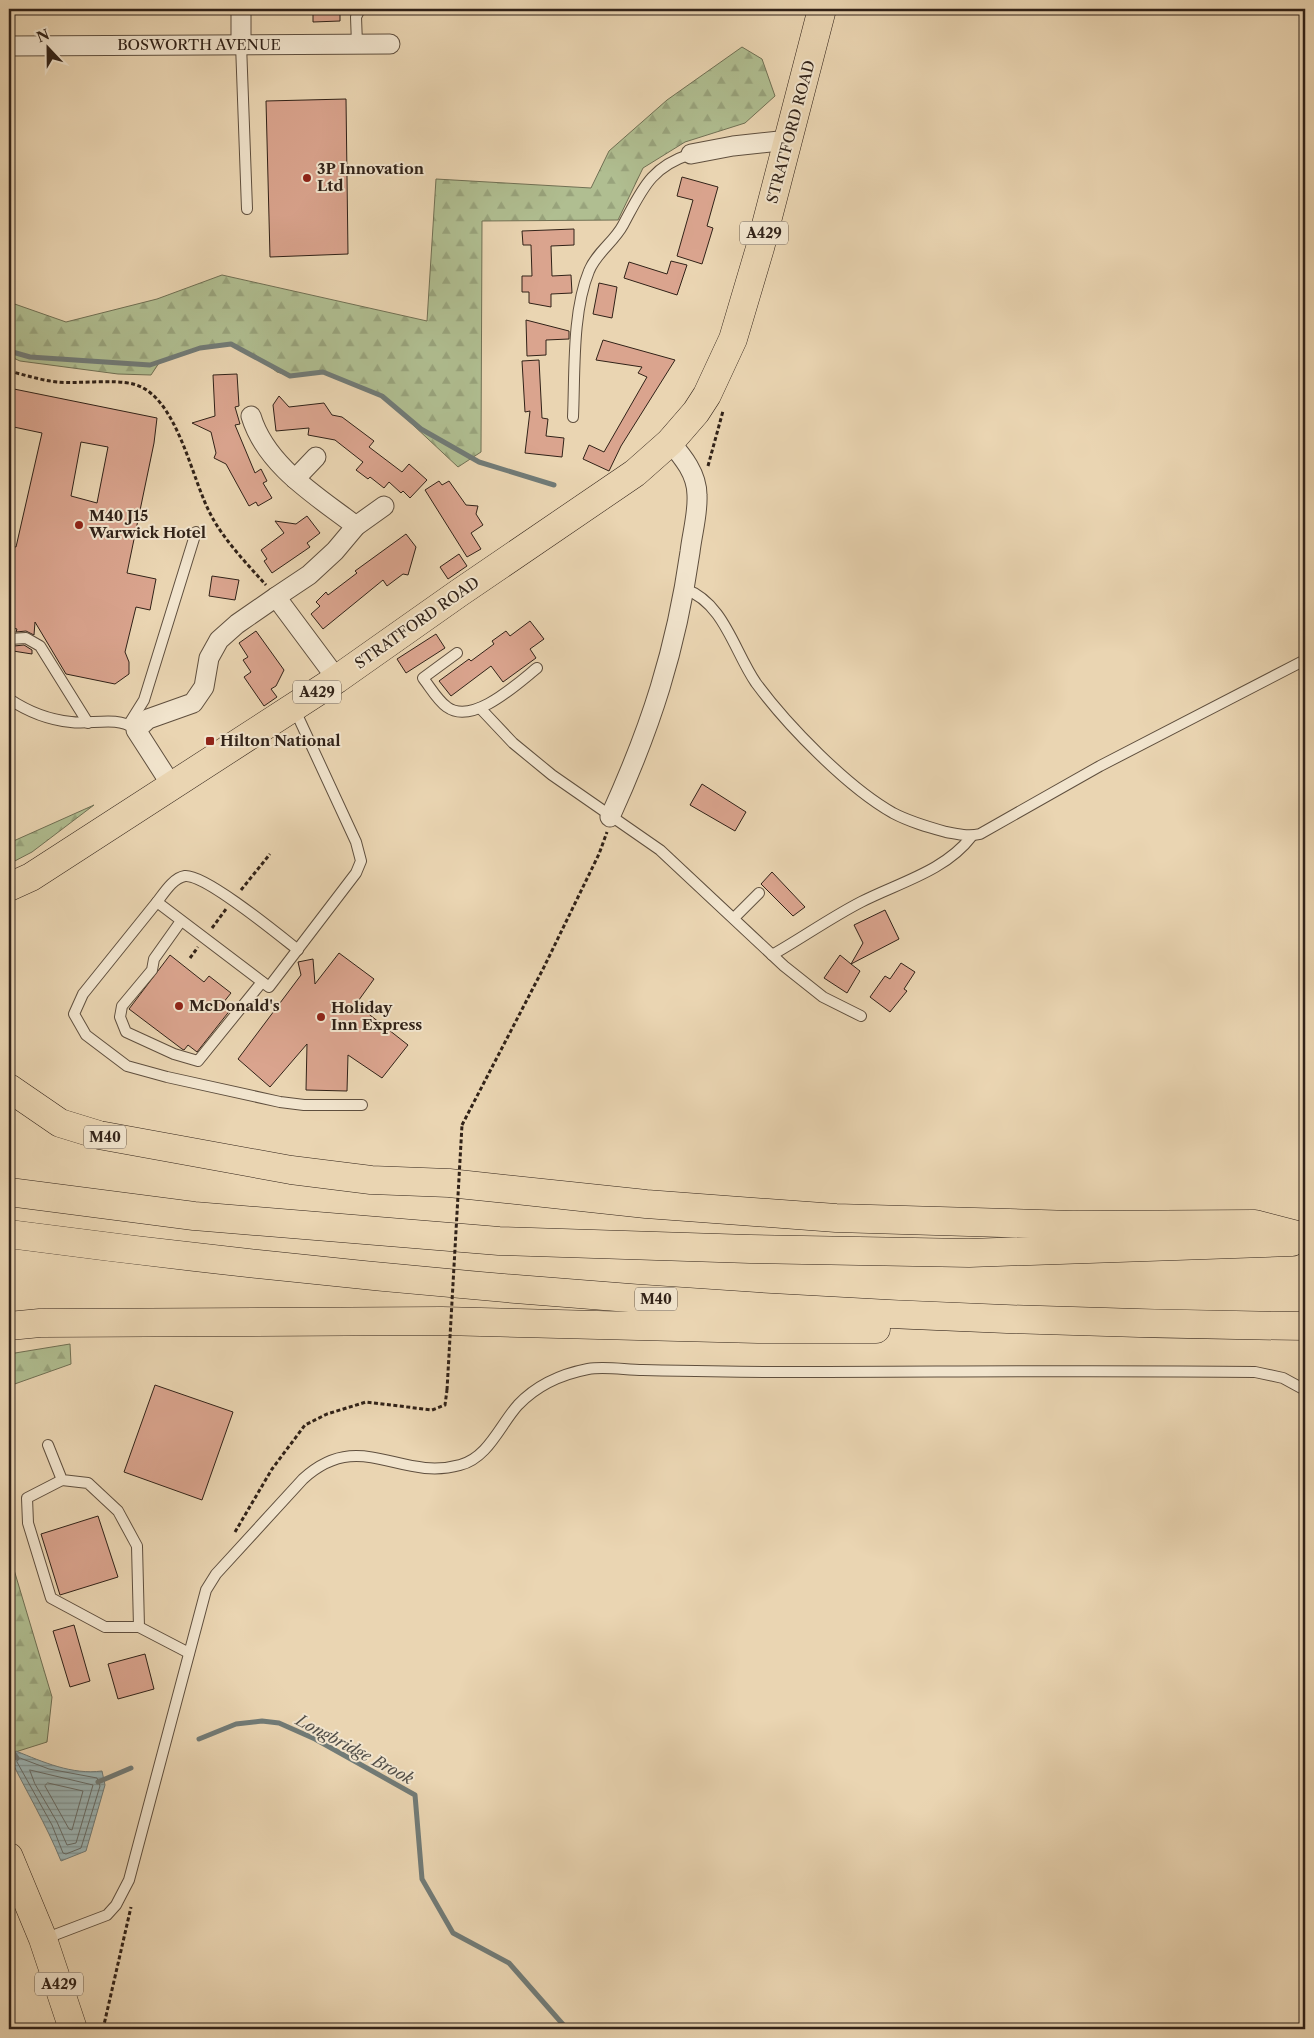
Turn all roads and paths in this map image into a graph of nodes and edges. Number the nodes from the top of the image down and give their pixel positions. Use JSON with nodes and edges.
{"nodes":[{"id":1,"x":241,"y":9,"type":"edge"},
{"id":2,"x":360,"y":9,"type":"edge"},
{"id":3,"x":822,"y":9,"type":"edge"},
{"id":4,"x":241,"y":44,"type":"junction"},
{"id":5,"x":357,"y":44,"type":"junction"},
{"id":6,"x":390,"y":44,"type":"dead end"},
{"id":7,"x":9,"y":46,"type":"edge"},
{"id":8,"x":789,"y":140,"type":"junction"},
{"id":9,"x":691,"y":154,"type":"joint"},
{"id":10,"x":247,"y":209,"type":"dead end"},
{"id":11,"x":9,"y":371,"type":"edge"},
{"id":12,"x":252,"y":416,"type":"dead end"},
{"id":13,"x":574,"y":418,"type":"dead end"},
{"id":14,"x":670,"y":442,"type":"junction"},
{"id":15,"x":316,"y":457,"type":"dead end"},
{"id":16,"x":295,"y":479,"type":"junction"},
{"id":17,"x":384,"y":506,"type":"dead end"},
{"id":18,"x":356,"y":526,"type":"junction"},
{"id":19,"x":196,"y":532,"type":"dead end"},
{"id":20,"x":685,"y":589,"type":"junction"},
{"id":21,"x":276,"y":597,"type":"junction"},
{"id":22,"x":9,"y":639,"type":"edge"},
{"id":23,"x":457,"y":653,"type":"dead end"},
{"id":24,"x":1305,"y":660,"type":"edge"},
{"id":25,"x":537,"y":668,"type":"dead end"},
{"id":26,"x":337,"y":679,"type":"junction"},
{"id":27,"x":9,"y":699,"type":"edge"},
{"id":28,"x":294,"y":707,"type":"junction"},
{"id":29,"x":480,"y":708,"type":"junction"},
{"id":30,"x":88,"y":723,"type":"junction"},
{"id":31,"x":132,"y":727,"type":"junction"},
{"id":32,"x":172,"y":786,"type":"junction"},
{"id":33,"x":610,"y":817,"type":"junction"},
{"id":34,"x":971,"y":836,"type":"junction"},
{"id":35,"x":20,"y":882,"type":"edge"},
{"id":36,"x":760,"y":894,"type":"dead end"},
{"id":37,"x":9,"y":900,"type":"edge"},
{"id":38,"x":157,"y":902,"type":"junction"},
{"id":39,"x":734,"y":918,"type":"junction"},
{"id":40,"x":181,"y":921,"type":"junction"},
{"id":41,"x":298,"y":950,"type":"junction"},
{"id":42,"x":772,"y":955,"type":"junction"},
{"id":43,"x":262,"y":982,"type":"junction"},
{"id":44,"x":861,"y":1016,"type":"dead end"},
{"id":45,"x":9,"y":1088,"type":"edge"},
{"id":46,"x":362,"y":1105,"type":"dead end"},
{"id":47,"x":9,"y":1192,"type":"edge"},
{"id":48,"x":9,"y":1234,"type":"edge"},
{"id":49,"x":1305,"y":1237,"type":"edge"},
{"id":50,"x":1305,"y":1241,"type":"edge"},
{"id":51,"x":987,"y":1319,"type":"junction"},
{"id":52,"x":9,"y":1326,"type":"edge"},
{"id":53,"x":1305,"y":1326,"type":"edge"},
{"id":54,"x":1305,"y":1390,"type":"edge"},
{"id":55,"x":48,"y":1445,"type":"dead end"},
{"id":56,"x":62,"y":1480,"type":"junction"},
{"id":57,"x":233,"y":1537,"type":"dead end"},
{"id":58,"x":139,"y":1627,"type":"junction"},
{"id":59,"x":189,"y":1653,"type":"junction"},
{"id":60,"x":9,"y":1857,"type":"edge"},
{"id":61,"x":43,"y":1939,"type":"junction"},
{"id":62,"x":73,"y":2029,"type":"edge"}],
"edges":[{"from":1,"to":4,"type":"street"},
{"from":2,"to":5,"type":"lane"},
{"from":3,"to":8,"type":"highway","name":"STRATFORD ROAD","number":"A429"},
{"from":4,"to":5,"type":"street","name":"BOSWORTH AVENUE"},
{"from":4,"to":7,"type":"street","name":"BOSWORTH AVENUE"},
{"from":4,"to":10,"type":"lane"},
{"from":5,"to":6,"type":"street","name":"BOSWORTH AVENUE"},
{"from":8,"to":9,"type":"street"},
{"from":8,"to":14,"type":"highway","name":"STRATFORD ROAD","number":"A429"},
{"from":9,"to":13,"type":"lane"},
{"from":11,"to":21,"type":"path"},
{"from":12,"to":16,"type":"street"},
{"from":14,"to":20,"type":"street"},
{"from":14,"to":26,"type":"highway","name":"STRATFORD ROAD","number":"A429"},
{"from":15,"to":16,"type":"street"},
{"from":16,"to":18,"type":"street"},
{"from":17,"to":18,"type":"street"},
{"from":18,"to":21,"type":"street"},
{"from":19,"to":31,"type":"lane"},
{"from":20,"to":33,"type":"street"},
{"from":20,"to":34,"type":"lane"},
{"from":21,"to":26,"type":"street"},
{"from":21,"to":31,"type":"street"},
{"from":22,"to":30,"type":"lane"},
{"from":23,"to":29,"type":"lane"},
{"from":24,"to":34,"type":"lane"},
{"from":25,"to":29,"type":"lane"},
{"from":26,"to":28,"type":"highway","name":"STRATFORD ROAD","number":"A429"},
{"from":27,"to":30,"type":"lane"},
{"from":28,"to":32,"type":"highway","name":"STRATFORD ROAD","number":"A429"},
{"from":28,"to":41,"type":"lane"},
{"from":29,"to":33,"type":"lane"},
{"from":30,"to":31,"type":"lane"},
{"from":31,"to":32,"type":"street"},
{"from":32,"to":35,"type":"highway","name":"STRATFORD ROAD","number":"A429"},
{"from":33,"to":39,"type":"lane"},
{"from":33,"to":57,"type":"path","bridge":true},
{"from":34,"to":42,"type":"lane"},
{"from":35,"to":37,"type":"highway","name":"STRATFORD ROAD","number":"A429"},
{"from":36,"to":39,"type":"lane"},
{"from":38,"to":40,"type":"lane"},
{"from":38,"to":41,"type":"lane"},
{"from":38,"to":46,"type":"lane"},
{"from":39,"to":42,"type":"lane"},
{"from":40,"to":43,"type":"lane"},
{"from":40,"to":43,"type":"lane"},
{"from":41,"to":43,"type":"lane"},
{"from":42,"to":44,"type":"lane"},
{"from":45,"to":49,"type":"highway","number":"M40"},
{"from":47,"to":50,"type":"highway"},
{"from":48,"to":51,"type":"highway","number":"M40"},
{"from":51,"to":52,"type":"highway","number":"M40"},
{"from":51,"to":53,"type":"highway","number":"M40"},
{"from":54,"to":59,"type":"lane"},
{"from":55,"to":56,"type":"lane"},
{"from":56,"to":58,"type":"lane"},
{"from":56,"to":58,"type":"lane"},
{"from":58,"to":59,"type":"lane"},
{"from":59,"to":61,"type":"lane"},
{"from":60,"to":61,"type":"highway","number":"A429"},
{"from":61,"to":62,"type":"highway","number":"A429"}]}
